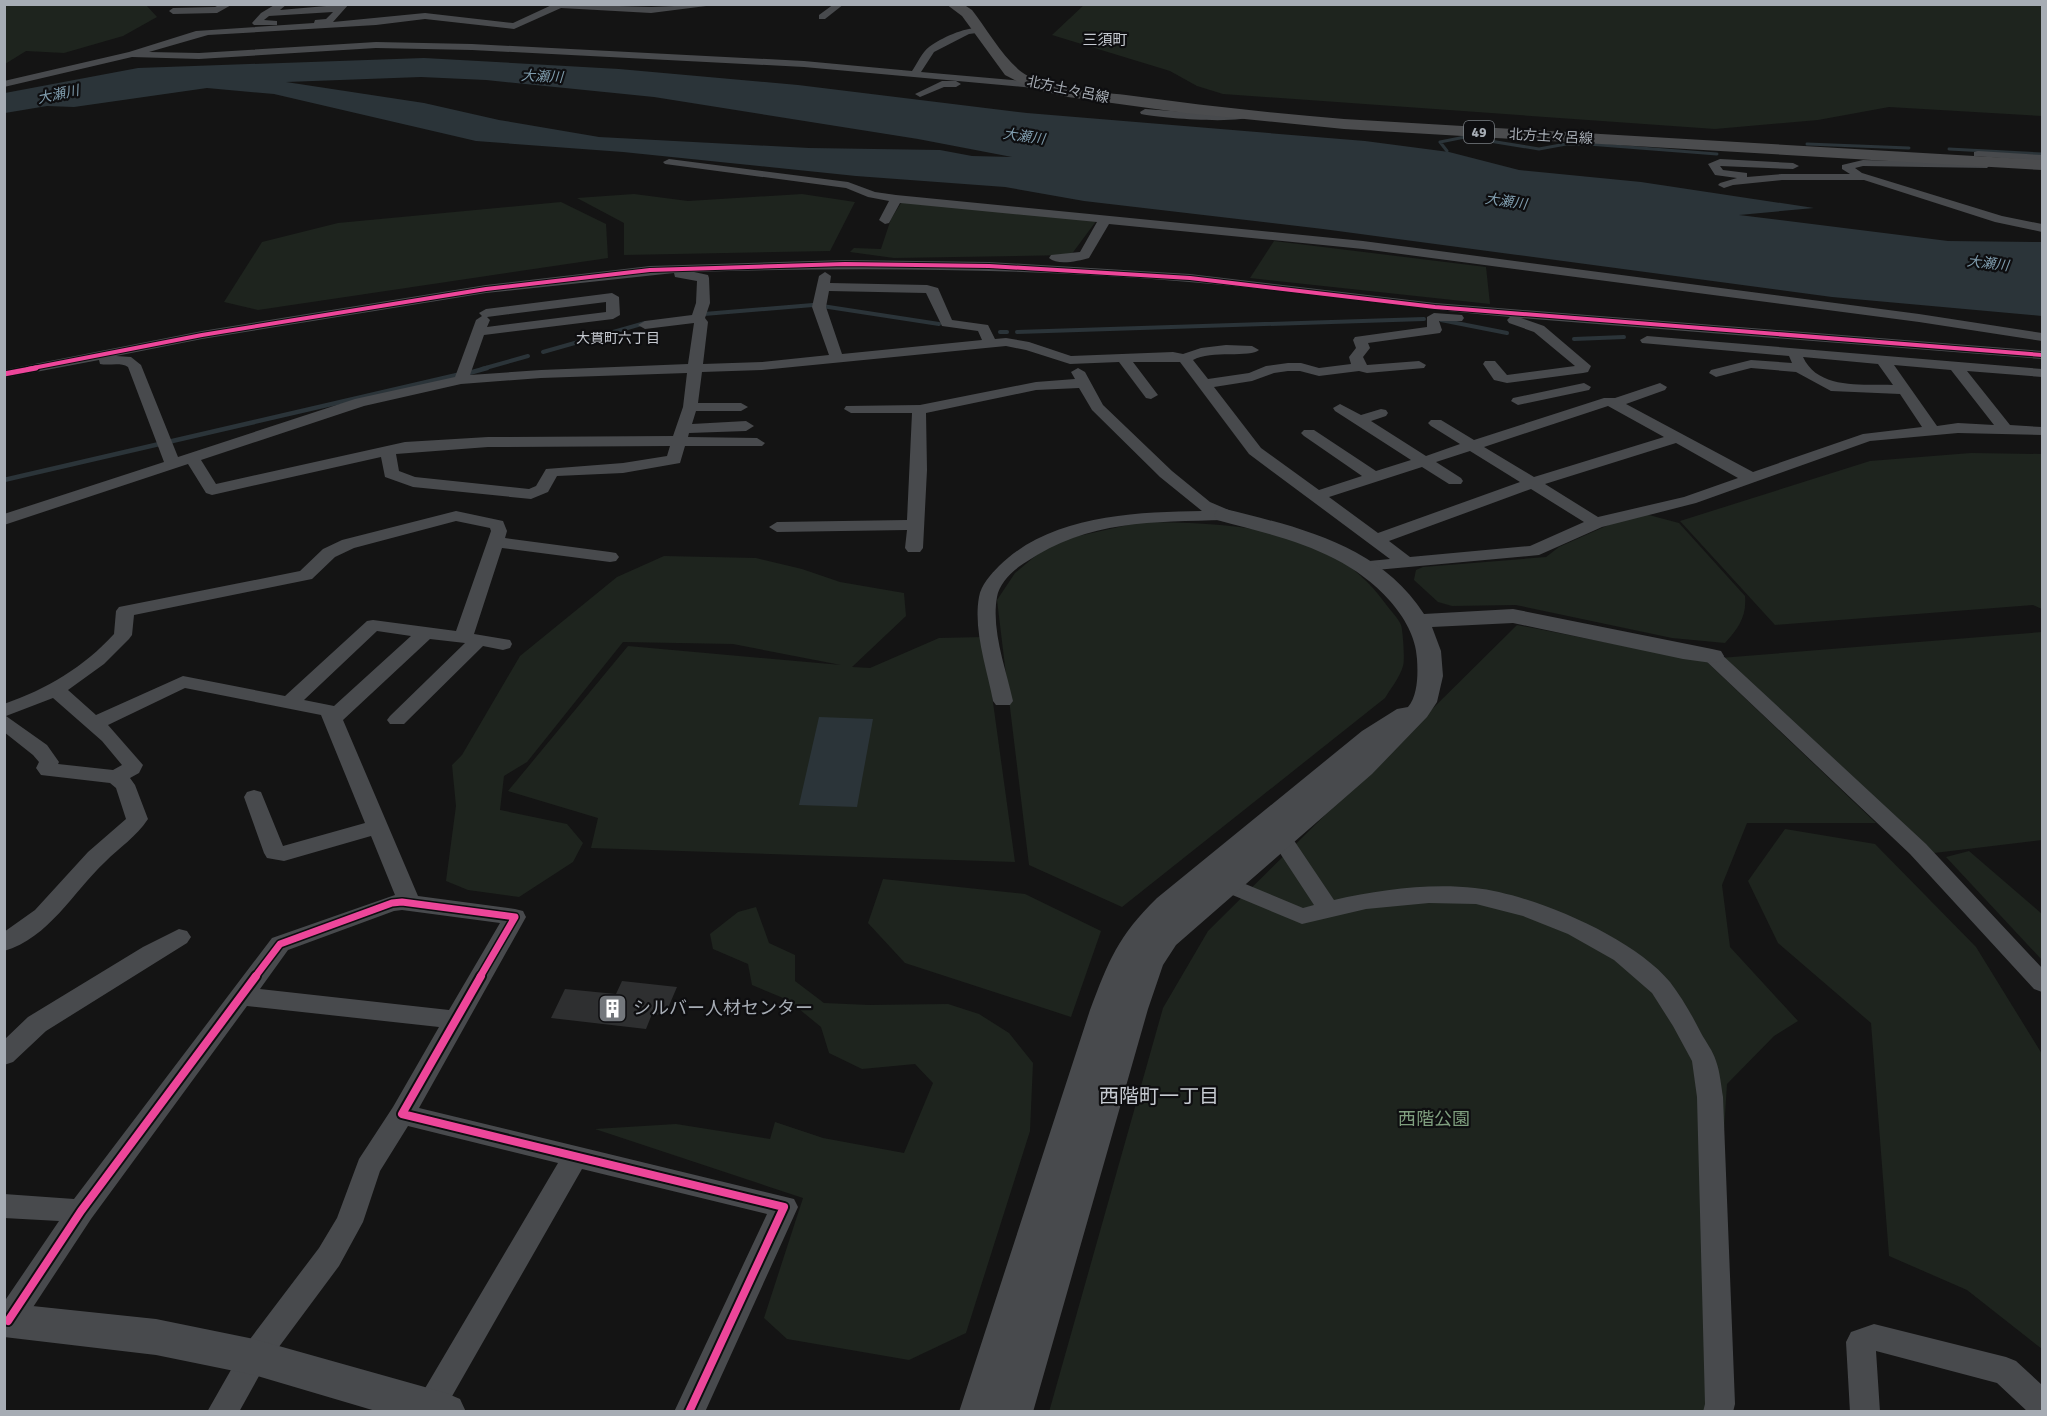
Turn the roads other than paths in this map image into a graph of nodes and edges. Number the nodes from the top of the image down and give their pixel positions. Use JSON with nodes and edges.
{"nodes":[{"id":1,"x":181,"y":4,"type":"edge"},
{"id":2,"x":229,"y":4,"type":"edge"},
{"id":3,"x":283,"y":4,"type":"edge"},
{"id":4,"x":718,"y":4,"type":"edge"},
{"id":5,"x":840,"y":4,"type":"edge"},
{"id":6,"x":952,"y":4,"type":"edge"},
{"id":7,"x":343,"y":6,"type":"edge"},
{"id":8,"x":432,"y":8,"type":"dead end"},
{"id":9,"x":268,"y":13,"type":"junction"},
{"id":10,"x":425,"y":16,"type":"junction"},
{"id":11,"x":822,"y":17,"type":"dead end"},
{"id":12,"x":330,"y":20,"type":"junction"},
{"id":13,"x":981,"y":30,"type":"junction"},
{"id":14,"x":210,"y":33,"type":"junction"},
{"id":15,"x":132,"y":54,"type":"junction"},
{"id":16,"x":915,"y":73,"type":"junction"},
{"id":17,"x":4,"y":84,"type":"edge"},
{"id":18,"x":1040,"y":86,"type":"junction"},
{"id":19,"x":920,"y":93,"type":"dead end"},
{"id":20,"x":1145,"y":112,"type":"dead end"},
{"id":21,"x":1251,"y":115,"type":"junction"},
{"id":22,"x":2043,"y":158,"type":"edge"},
{"id":23,"x":1983,"y":161,"type":"junction"},
{"id":24,"x":669,"y":162,"type":"dead end"},
{"id":25,"x":2043,"y":167,"type":"edge"},
{"id":26,"x":1846,"y":169,"type":"junction"},
{"id":27,"x":1792,"y":173,"type":"dead end"},
{"id":28,"x":1877,"y":180,"type":"junction"},
{"id":29,"x":1724,"y":185,"type":"dead end"},
{"id":30,"x":896,"y":199,"type":"junction"},
{"id":31,"x":1105,"y":219,"type":"junction"},
{"id":32,"x":885,"y":220,"type":"dead end"},
{"id":33,"x":2043,"y":228,"type":"edge"},
{"id":34,"x":874,"y":264,"type":"junction"},
{"id":35,"x":893,"y":264,"type":"junction"},
{"id":36,"x":920,"y":264,"type":"junction"},
{"id":37,"x":766,"y":265,"type":"junction"},
{"id":38,"x":989,"y":266,"type":"junction"},
{"id":39,"x":657,"y":270,"type":"junction"},
{"id":40,"x":825,"y":273,"type":"junction"},
{"id":41,"x":972,"y":273,"type":"dead end"},
{"id":42,"x":1172,"y":282,"type":"dead end"},
{"id":43,"x":822,"y":287,"type":"junction"},
{"id":44,"x":411,"y":300,"type":"junction"},
{"id":45,"x":486,"y":313,"type":"junction"},
{"id":46,"x":1512,"y":316,"type":"junction"},
{"id":47,"x":698,"y":318,"type":"junction"},
{"id":48,"x":645,"y":326,"type":"dead end"},
{"id":49,"x":478,"y":332,"type":"junction"},
{"id":50,"x":2043,"y":337,"type":"edge"},
{"id":51,"x":1647,"y":340,"type":"dead end"},
{"id":52,"x":990,"y":342,"type":"junction"},
{"id":53,"x":1252,"y":350,"type":"dead end"},
{"id":54,"x":1794,"y":352,"type":"junction"},
{"id":55,"x":2043,"y":355,"type":"edge"},
{"id":56,"x":837,"y":359,"type":"junction"},
{"id":57,"x":1124,"y":359,"type":"junction"},
{"id":58,"x":1185,"y":359,"type":"junction"},
{"id":59,"x":1070,"y":360,"type":"junction"},
{"id":60,"x":1882,"y":360,"type":"junction"},
{"id":61,"x":4,"y":362,"type":"edge"},
{"id":62,"x":59,"y":362,"type":"junction"},
{"id":63,"x":1490,"y":364,"type":"dead end"},
{"id":64,"x":1419,"y":365,"type":"dead end"},
{"id":65,"x":1956,"y":366,"type":"junction"},
{"id":66,"x":1359,"y":367,"type":"junction"},
{"id":67,"x":694,"y":368,"type":"junction"},
{"id":68,"x":1801,"y":368,"type":"junction"},
{"id":69,"x":1564,"y":372,"type":"junction"},
{"id":70,"x":1716,"y":373,"type":"dead end"},
{"id":71,"x":4,"y":374,"type":"edge"},
{"id":72,"x":2040,"y":376,"type":"edge"},
{"id":73,"x":461,"y":380,"type":"junction"},
{"id":74,"x":1084,"y":383,"type":"junction"},
{"id":75,"x":1205,"y":384,"type":"junction"},
{"id":76,"x":1584,"y":387,"type":"junction"},
{"id":77,"x":1660,"y":387,"type":"dead end"},
{"id":78,"x":1903,"y":390,"type":"junction"},
{"id":79,"x":1151,"y":395,"type":"dead end"},
{"id":80,"x":1518,"y":401,"type":"dead end"},
{"id":81,"x":1611,"y":402,"type":"junction"},
{"id":82,"x":690,"y":407,"type":"junction"},
{"id":83,"x":741,"y":407,"type":"dead end"},
{"id":84,"x":1340,"y":408,"type":"dead end"},
{"id":85,"x":850,"y":409,"type":"dead end"},
{"id":86,"x":922,"y":409,"type":"junction"},
{"id":87,"x":1381,"y":413,"type":"dead end"},
{"id":88,"x":1360,"y":420,"type":"junction"},
{"id":89,"x":1437,"y":423,"type":"dead end"},
{"id":90,"x":746,"y":426,"type":"dead end"},
{"id":91,"x":2005,"y":429,"type":"junction"},
{"id":92,"x":1932,"y":430,"type":"junction"},
{"id":93,"x":2043,"y":431,"type":"edge"},
{"id":94,"x":1309,"y":433,"type":"dead end"},
{"id":95,"x":681,"y":435,"type":"junction"},
{"id":96,"x":1677,"y":438,"type":"junction"},
{"id":97,"x":757,"y":443,"type":"dead end"},
{"id":98,"x":1472,"y":445,"type":"junction"},
{"id":99,"x":388,"y":451,"type":"junction"},
{"id":100,"x":193,"y":459,"type":"junction"},
{"id":101,"x":1425,"y":460,"type":"junction"},
{"id":102,"x":173,"y":465,"type":"junction"},
{"id":103,"x":1374,"y":477,"type":"junction"},
{"id":104,"x":1751,"y":478,"type":"junction"},
{"id":105,"x":1455,"y":481,"type":"dead end"},
{"id":106,"x":1533,"y":483,"type":"junction"},
{"id":107,"x":1317,"y":496,"type":"junction"},
{"id":108,"x":1226,"y":515,"type":"junction"},
{"id":109,"x":4,"y":520,"type":"edge"},
{"id":110,"x":1596,"y":523,"type":"junction"},
{"id":111,"x":916,"y":525,"type":"junction"},
{"id":112,"x":777,"y":527,"type":"dead end"},
{"id":113,"x":1376,"y":540,"type":"junction"},
{"id":114,"x":495,"y":542,"type":"junction"},
{"id":115,"x":914,"y":548,"type":"dead end"},
{"id":116,"x":610,"y":558,"type":"dead end"},
{"id":117,"x":1406,"y":562,"type":"junction"},
{"id":118,"x":1365,"y":566,"type":"junction"},
{"id":119,"x":1418,"y":621,"type":"junction"},
{"id":120,"x":426,"y":632,"type":"junction"},
{"id":121,"x":471,"y":639,"type":"junction"},
{"id":122,"x":502,"y":644,"type":"dead end"},
{"id":123,"x":1712,"y":656,"type":"joint"},
{"id":124,"x":56,"y":690,"type":"junction"},
{"id":125,"x":1003,"y":701,"type":"dead end"},
{"id":126,"x":289,"y":703,"type":"junction"},
{"id":127,"x":1424,"y":704,"type":"junction"},
{"id":128,"x":4,"y":711,"type":"edge"},
{"id":129,"x":332,"y":719,"type":"junction"},
{"id":130,"x":397,"y":720,"type":"dead end"},
{"id":131,"x":4,"y":722,"type":"edge"},
{"id":132,"x":95,"y":725,"type":"junction"},
{"id":133,"x":116,"y":777,"type":"junction"},
{"id":134,"x":254,"y":797,"type":"dead end"},
{"id":135,"x":379,"y":826,"type":"junction"},
{"id":136,"x":1281,"y":838,"type":"junction"},
{"id":137,"x":1226,"y":884,"type":"junction"},
{"id":138,"x":410,"y":903,"type":"junction"},
{"id":139,"x":1328,"y":909,"type":"junction"},
{"id":140,"x":179,"y":938,"type":"dead end"},
{"id":141,"x":4,"y":943,"type":"edge"},
{"id":142,"x":2043,"y":983,"type":"edge"},
{"id":143,"x":242,"y":996,"type":"junction"},
{"id":144,"x":456,"y":1020,"type":"junction"},
{"id":145,"x":4,"y":1055,"type":"edge"},
{"id":146,"x":402,"y":1114,"type":"junction"},
{"id":147,"x":575,"y":1156,"type":"junction"},
{"id":148,"x":4,"y":1206,"type":"edge"},
{"id":149,"x":81,"y":1211,"type":"junction"},
{"id":150,"x":6,"y":1320,"type":"edge"},
{"id":151,"x":254,"y":1357,"type":"junction"},
{"id":152,"x":2043,"y":1405,"type":"edge"},
{"id":153,"x":433,"y":1410,"type":"edge"},
{"id":154,"x":222,"y":1412,"type":"edge"},
{"id":155,"x":689,"y":1412,"type":"edge"},
{"id":156,"x":979,"y":1412,"type":"edge"},
{"id":157,"x":1013,"y":1412,"type":"edge"},
{"id":158,"x":1718,"y":1412,"type":"edge"},
{"id":159,"x":1865,"y":1412,"type":"edge"}],
"edges":[{"from":1,"to":2,"type":"street"},
{"from":3,"to":9,"type":"street"},
{"from":4,"to":10,"type":"street"},
{"from":5,"to":11,"type":"street"},
{"from":6,"to":13,"type":"main road","name":"北方土々呂線","number":"49"},
{"from":7,"to":9,"type":"street"},
{"from":7,"to":12,"type":"street"},
{"from":8,"to":10,"type":"street"},
{"from":9,"to":12,"type":"street"},
{"from":10,"to":14,"type":"street"},
{"from":12,"to":14,"type":"street"},
{"from":13,"to":16,"type":"street"},
{"from":13,"to":18,"type":"main road","name":"北方土々呂線","number":"49"},
{"from":14,"to":15,"type":"street"},
{"from":15,"to":16,"type":"street"},
{"from":15,"to":17,"type":"street"},
{"from":16,"to":18,"type":"street"},
{"from":18,"to":19,"type":"street"},
{"from":18,"to":21,"type":"main road","name":"北方土々呂線","number":"49"},
{"from":20,"to":21,"type":"street"},
{"from":21,"to":23,"type":"main road","name":"北方土々呂線","number":"49"},
{"from":22,"to":23,"type":"street"},
{"from":23,"to":25,"type":"main road","name":"北方土々呂線","number":"49"},
{"from":23,"to":26,"type":"street"},
{"from":23,"to":28,"type":"street"},
{"from":24,"to":30,"type":"street"},
{"from":26,"to":27,"type":"street"},
{"from":26,"to":28,"type":"street"},
{"from":28,"to":29,"type":"street"},
{"from":28,"to":33,"type":"street"},
{"from":30,"to":31,"type":"street"},
{"from":30,"to":32,"type":"street"},
{"from":31,"to":36,"type":"street"},
{"from":31,"to":50,"type":"street"},
{"from":34,"to":35,"type":"street"},
{"from":34,"to":37,"type":"street"},
{"from":34,"to":40,"type":"street"},
{"from":35,"to":36,"type":"street"},
{"from":35,"to":61,"type":"street"},
{"from":36,"to":38,"type":"street"},
{"from":36,"to":41,"type":"street"},
{"from":37,"to":39,"type":"street"},
{"from":37,"to":40,"type":"street"},
{"from":38,"to":42,"type":"street"},
{"from":38,"to":46,"type":"street"},
{"from":39,"to":44,"type":"street"},
{"from":39,"to":47,"type":"street"},
{"from":40,"to":43,"type":"street"},
{"from":43,"to":52,"type":"street"},
{"from":43,"to":56,"type":"street"},
{"from":44,"to":45,"type":"street"},
{"from":44,"to":62,"type":"street"},
{"from":45,"to":49,"type":"street"},
{"from":45,"to":49,"type":"street"},
{"from":46,"to":55,"type":"street"},
{"from":46,"to":66,"type":"street"},
{"from":46,"to":69,"type":"street"},
{"from":47,"to":48,"type":"street"},
{"from":47,"to":67,"type":"street"},
{"from":49,"to":73,"type":"street"},
{"from":51,"to":54,"type":"street"},
{"from":52,"to":56,"type":"street"},
{"from":52,"to":59,"type":"street"},
{"from":53,"to":58,"type":"street"},
{"from":54,"to":60,"type":"street"},
{"from":54,"to":68,"type":"street"},
{"from":56,"to":67,"type":"street"},
{"from":57,"to":58,"type":"street"},
{"from":57,"to":59,"type":"street"},
{"from":57,"to":79,"type":"street"},
{"from":58,"to":75,"type":"street"},
{"from":59,"to":74,"type":"street"},
{"from":60,"to":65,"type":"street"},
{"from":60,"to":78,"type":"street"},
{"from":62,"to":71,"type":"street"},
{"from":62,"to":102,"type":"street"},
{"from":63,"to":69,"type":"street"},
{"from":64,"to":66,"type":"street"},
{"from":65,"to":72,"type":"street"},
{"from":65,"to":91,"type":"street"},
{"from":66,"to":75,"type":"street"},
{"from":67,"to":73,"type":"street"},
{"from":67,"to":82,"type":"street"},
{"from":68,"to":70,"type":"street"},
{"from":68,"to":78,"type":"street"},
{"from":69,"to":76,"type":"street"},
{"from":73,"to":100,"type":"street"},
{"from":74,"to":86,"type":"street"},
{"from":74,"to":108,"type":"street"},
{"from":75,"to":107,"type":"street"},
{"from":76,"to":80,"type":"street"},
{"from":76,"to":81,"type":"street"},
{"from":77,"to":81,"type":"street"},
{"from":78,"to":92,"type":"street"},
{"from":81,"to":96,"type":"street"},
{"from":81,"to":98,"type":"street"},
{"from":82,"to":83,"type":"street"},
{"from":82,"to":95,"type":"street"},
{"from":84,"to":88,"type":"street"},
{"from":85,"to":86,"type":"street"},
{"from":86,"to":111,"type":"street"},
{"from":87,"to":88,"type":"street"},
{"from":88,"to":101,"type":"street"},
{"from":89,"to":98,"type":"street"},
{"from":90,"to":95,"type":"street"},
{"from":91,"to":92,"type":"street"},
{"from":91,"to":93,"type":"street"},
{"from":92,"to":104,"type":"street"},
{"from":94,"to":103,"type":"street"},
{"from":95,"to":97,"type":"street"},
{"from":95,"to":99,"type":"street"},
{"from":95,"to":99,"type":"street"},
{"from":96,"to":104,"type":"street"},
{"from":96,"to":106,"type":"street"},
{"from":98,"to":101,"type":"street"},
{"from":98,"to":106,"type":"street"},
{"from":99,"to":100,"type":"street"},
{"from":100,"to":102,"type":"street"},
{"from":101,"to":103,"type":"street"},
{"from":101,"to":105,"type":"street"},
{"from":102,"to":109,"type":"street"},
{"from":103,"to":107,"type":"street"},
{"from":104,"to":110,"type":"street"},
{"from":106,"to":110,"type":"street"},
{"from":106,"to":113,"type":"street"},
{"from":107,"to":113,"type":"street"},
{"from":108,"to":118,"type":"street"},
{"from":108,"to":125,"type":"street"},
{"from":110,"to":117,"type":"street"},
{"from":111,"to":112,"type":"street"},
{"from":111,"to":115,"type":"street"},
{"from":113,"to":117,"type":"street"},
{"from":114,"to":116,"type":"street"},
{"from":114,"to":121,"type":"street"},
{"from":114,"to":124,"type":"street"},
{"from":117,"to":118,"type":"street"},
{"from":118,"to":119,"type":"street"},
{"from":119,"to":123,"type":"street"},
{"from":119,"to":127,"type":"street"},
{"from":120,"to":121,"type":"street"},
{"from":120,"to":126,"type":"street"},
{"from":120,"to":129,"type":"street"},
{"from":121,"to":122,"type":"street"},
{"from":121,"to":130,"type":"street"},
{"from":123,"to":142,"type":"street"},
{"from":124,"to":128,"type":"street"},
{"from":124,"to":132,"type":"street"},
{"from":126,"to":129,"type":"street"},
{"from":126,"to":132,"type":"street"},
{"from":127,"to":136,"type":"street"},
{"from":127,"to":156,"type":"street"},
{"from":129,"to":135,"type":"street"},
{"from":131,"to":133,"type":"street"},
{"from":132,"to":133,"type":"street"},
{"from":133,"to":141,"type":"street"},
{"from":134,"to":135,"type":"street"},
{"from":135,"to":138,"type":"street"},
{"from":136,"to":137,"type":"street"},
{"from":136,"to":139,"type":"street"},
{"from":137,"to":139,"type":"street"},
{"from":137,"to":157,"type":"street"},
{"from":138,"to":143,"type":"street"},
{"from":138,"to":144,"type":"street"},
{"from":139,"to":158,"type":"street"},
{"from":140,"to":145,"type":"street"},
{"from":143,"to":144,"type":"street"},
{"from":143,"to":149,"type":"street"},
{"from":144,"to":146,"type":"street"},
{"from":146,"to":147,"type":"street"},
{"from":146,"to":151,"type":"street"},
{"from":147,"to":153,"type":"street"},
{"from":147,"to":155,"type":"street"},
{"from":148,"to":149,"type":"street"},
{"from":149,"to":150,"type":"street"},
{"from":150,"to":151,"type":"street"},
{"from":151,"to":153,"type":"street"},
{"from":151,"to":154,"type":"street"},
{"from":152,"to":159,"type":"street"}]}
